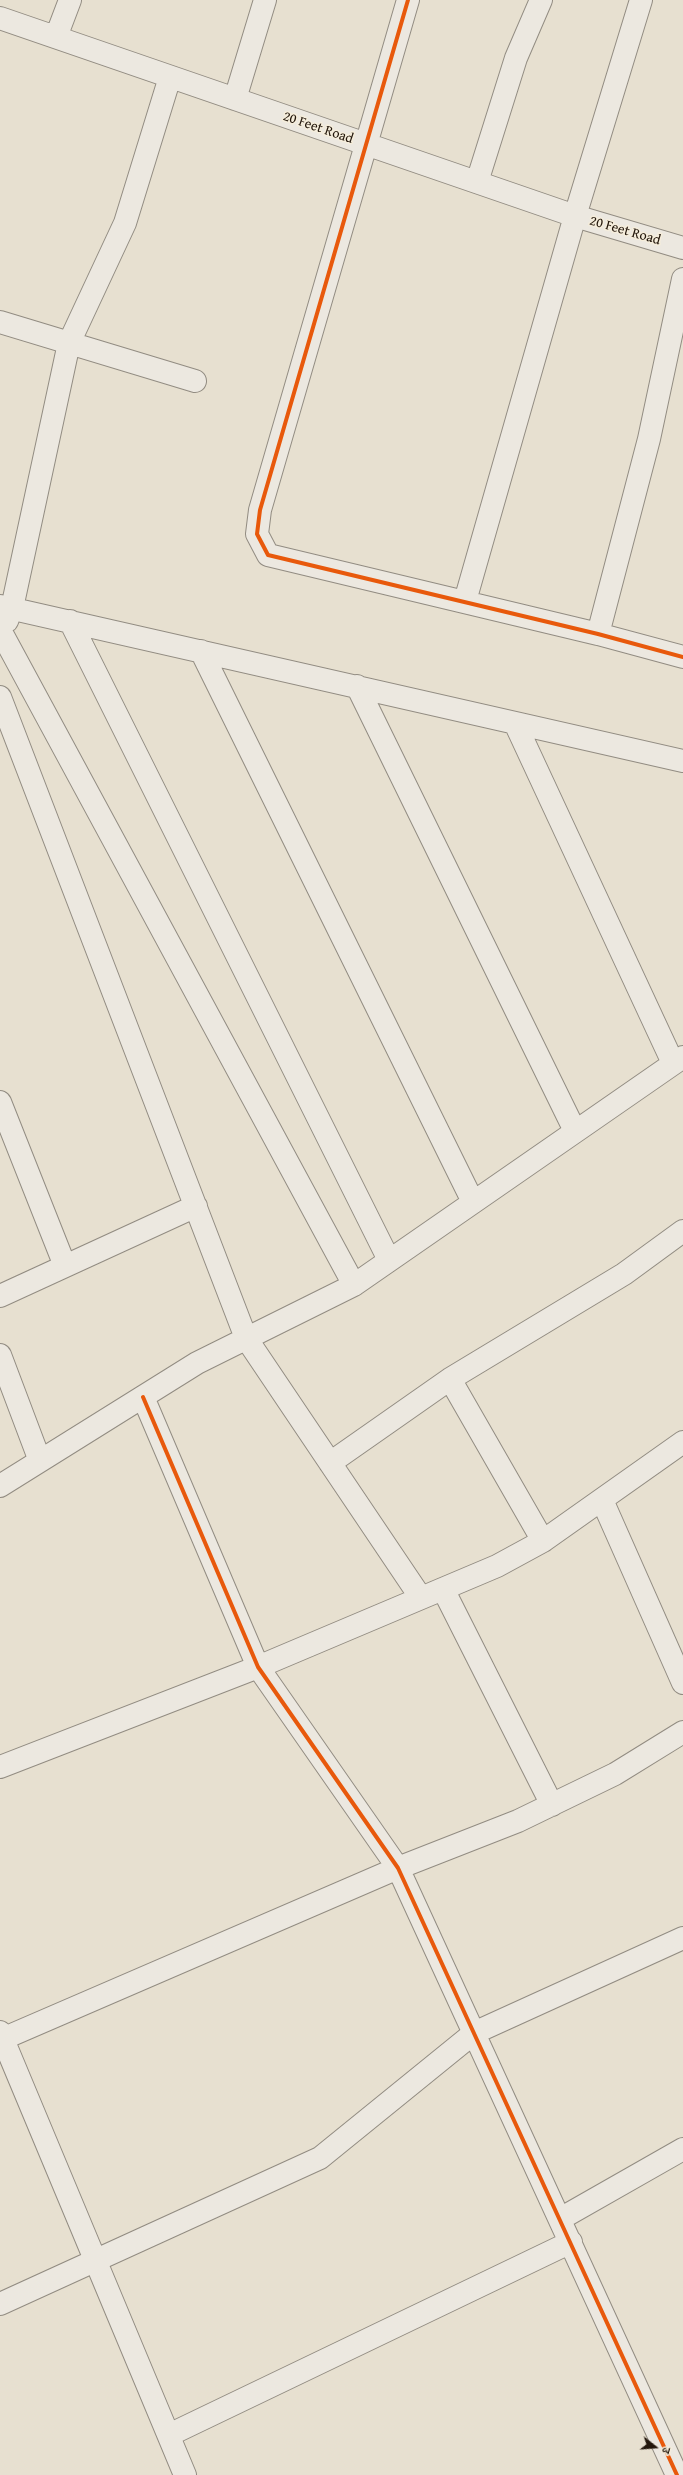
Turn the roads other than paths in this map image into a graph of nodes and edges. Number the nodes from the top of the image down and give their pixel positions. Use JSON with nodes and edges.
{"nodes":[{"id":1,"x":70,"y":0,"type":"edge"},
{"id":2,"x":265,"y":0,"type":"edge"},
{"id":3,"x":408,"y":0,"type":"edge"},
{"id":4,"x":541,"y":0,"type":"edge"},
{"id":5,"x":642,"y":0,"type":"edge"},
{"id":6,"x":0,"y":18,"type":"edge"},
{"id":7,"x":56,"y":38,"type":"junction"},
{"id":8,"x":170,"y":77,"type":"junction"},
{"id":9,"x":235,"y":99,"type":"junction"},
{"id":10,"x":365,"y":144,"type":"junction"},
{"id":11,"x":477,"y":182,"type":"junction"},
{"id":12,"x":575,"y":216,"type":"junction"},
{"id":13,"x":683,"y":248,"type":"edge"},
{"id":14,"x":683,"y":279,"type":"edge"},
{"id":15,"x":0,"y":322,"type":"edge"},
{"id":16,"x":69,"y":343,"type":"junction"},
{"id":17,"x":195,"y":381,"type":"dead end"},
{"id":18,"x":465,"y":601,"type":"junction"},
{"id":19,"x":6,"y":607,"type":"edge"},
{"id":20,"x":70,"y":621,"type":"junction"},
{"id":21,"x":1,"y":632,"type":"edge"},
{"id":22,"x":598,"y":634,"type":"junction"},
{"id":23,"x":201,"y":651,"type":"junction"},
{"id":24,"x":683,"y":657,"type":"edge"},
{"id":25,"x":357,"y":686,"type":"junction"},
{"id":26,"x":0,"y":697,"type":"edge"},
{"id":27,"x":515,"y":723,"type":"junction"},
{"id":28,"x":683,"y":761,"type":"edge"},
{"id":29,"x":678,"y":1060,"type":"edge"},
{"id":30,"x":0,"y":1102,"type":"edge"},
{"id":31,"x":575,"y":1131,"type":"junction"},
{"id":32,"x":473,"y":1202,"type":"junction"},
{"id":33,"x":196,"y":1206,"type":"junction"},
{"id":34,"x":683,"y":1231,"type":"edge"},
{"id":35,"x":389,"y":1260,"type":"junction"},
{"id":36,"x":65,"y":1266,"type":"junction"},
{"id":37,"x":354,"y":1285,"type":"junction"},
{"id":38,"x":0,"y":1296,"type":"edge"},
{"id":39,"x":246,"y":1338,"type":"junction"},
{"id":40,"x":0,"y":1355,"type":"edge"},
{"id":41,"x":450,"y":1379,"type":"junction"},
{"id":42,"x":143,"y":1397,"type":"junction"},
{"id":43,"x":683,"y":1442,"type":"edge"},
{"id":44,"x":40,"y":1461,"type":"junction"},
{"id":45,"x":330,"y":1463,"type":"junction"},
{"id":46,"x":0,"y":1486,"type":"edge"},
{"id":47,"x":602,"y":1500,"type":"junction"},
{"id":48,"x":543,"y":1541,"type":"junction"},
{"id":49,"x":443,"y":1589,"type":"junction"},
{"id":50,"x":420,"y":1598,"type":"junction"},
{"id":51,"x":258,"y":1667,"type":"junction"},
{"id":52,"x":683,"y":1683,"type":"edge"},
{"id":53,"x":683,"y":1732,"type":"edge"},
{"id":54,"x":0,"y":1767,"type":"edge"},
{"id":55,"x":552,"y":1805,"type":"junction"},
{"id":56,"x":398,"y":1868,"type":"junction"},
{"id":57,"x":683,"y":1938,"type":"edge"},
{"id":58,"x":474,"y":2033,"type":"junction"},
{"id":59,"x":1,"y":2037,"type":"edge"},
{"id":60,"x":683,"y":2148,"type":"edge"},
{"id":61,"x":560,"y":2219,"type":"junction"},
{"id":62,"x":571,"y":2242,"type":"junction"},
{"id":63,"x":96,"y":2261,"type":"junction"},
{"id":64,"x":0,"y":2304,"type":"edge"},
{"id":65,"x":169,"y":2435,"type":"junction"},
{"id":66,"x":185,"y":2475,"type":"edge"},
{"id":67,"x":677,"y":2475,"type":"edge"}],
"edges":[{"from":1,"to":7,"type":"street"},
{"from":2,"to":9,"type":"street"},
{"from":3,"to":10,"type":"street"},
{"from":4,"to":11,"type":"street"},
{"from":5,"to":12,"type":"street"},
{"from":6,"to":7,"type":"street","name":"20 Feet Road"},
{"from":7,"to":8,"type":"street","name":"20 Feet Road"},
{"from":8,"to":9,"type":"street","name":"20 Feet Road"},
{"from":8,"to":16,"type":"street"},
{"from":9,"to":10,"type":"street","name":"20 Feet Road"},
{"from":10,"to":11,"type":"street","name":"20 Feet Road"},
{"from":10,"to":18,"type":"street"},
{"from":11,"to":12,"type":"street","name":"20 Feet Road"},
{"from":12,"to":13,"type":"street","name":"20 Feet Road"},
{"from":12,"to":18,"type":"street"},
{"from":14,"to":22,"type":"street"},
{"from":15,"to":16,"type":"street"},
{"from":16,"to":17,"type":"street"},
{"from":16,"to":19,"type":"street"},
{"from":18,"to":22,"type":"street"},
{"from":19,"to":20,"type":"street"},
{"from":19,"to":21,"type":"street"},
{"from":20,"to":23,"type":"street"},
{"from":20,"to":35,"type":"street"},
{"from":21,"to":37,"type":"street"},
{"from":22,"to":24,"type":"street"},
{"from":23,"to":25,"type":"street"},
{"from":23,"to":32,"type":"street"},
{"from":25,"to":27,"type":"street"},
{"from":25,"to":31,"type":"street"},
{"from":26,"to":33,"type":"street"},
{"from":27,"to":28,"type":"street"},
{"from":27,"to":29,"type":"street"},
{"from":29,"to":31,"type":"street"},
{"from":30,"to":36,"type":"street"},
{"from":31,"to":32,"type":"street"},
{"from":32,"to":35,"type":"street"},
{"from":33,"to":36,"type":"street"},
{"from":33,"to":39,"type":"street"},
{"from":34,"to":41,"type":"street"},
{"from":35,"to":37,"type":"street"},
{"from":36,"to":38,"type":"street"},
{"from":37,"to":39,"type":"street"},
{"from":39,"to":42,"type":"street"},
{"from":39,"to":45,"type":"street"},
{"from":40,"to":44,"type":"street"},
{"from":41,"to":45,"type":"street"},
{"from":41,"to":48,"type":"street"},
{"from":42,"to":44,"type":"street"},
{"from":42,"to":51,"type":"street"},
{"from":43,"to":47,"type":"street"},
{"from":44,"to":46,"type":"street"},
{"from":45,"to":50,"type":"street"},
{"from":47,"to":48,"type":"street"},
{"from":47,"to":52,"type":"street"},
{"from":48,"to":49,"type":"street"},
{"from":49,"to":50,"type":"street"},
{"from":49,"to":55,"type":"street"},
{"from":50,"to":51,"type":"street"},
{"from":51,"to":54,"type":"street"},
{"from":51,"to":56,"type":"street"},
{"from":53,"to":55,"type":"street"},
{"from":55,"to":56,"type":"street"},
{"from":56,"to":58,"type":"street"},
{"from":56,"to":59,"type":"street"},
{"from":57,"to":58,"type":"street"},
{"from":58,"to":61,"type":"street"},
{"from":58,"to":63,"type":"street"},
{"from":59,"to":63,"type":"street"},
{"from":60,"to":61,"type":"street"},
{"from":61,"to":62,"type":"street"},
{"from":62,"to":65,"type":"street"},
{"from":62,"to":67,"type":"street"},
{"from":63,"to":64,"type":"street"},
{"from":63,"to":65,"type":"street"},
{"from":65,"to":66,"type":"street"}]}
